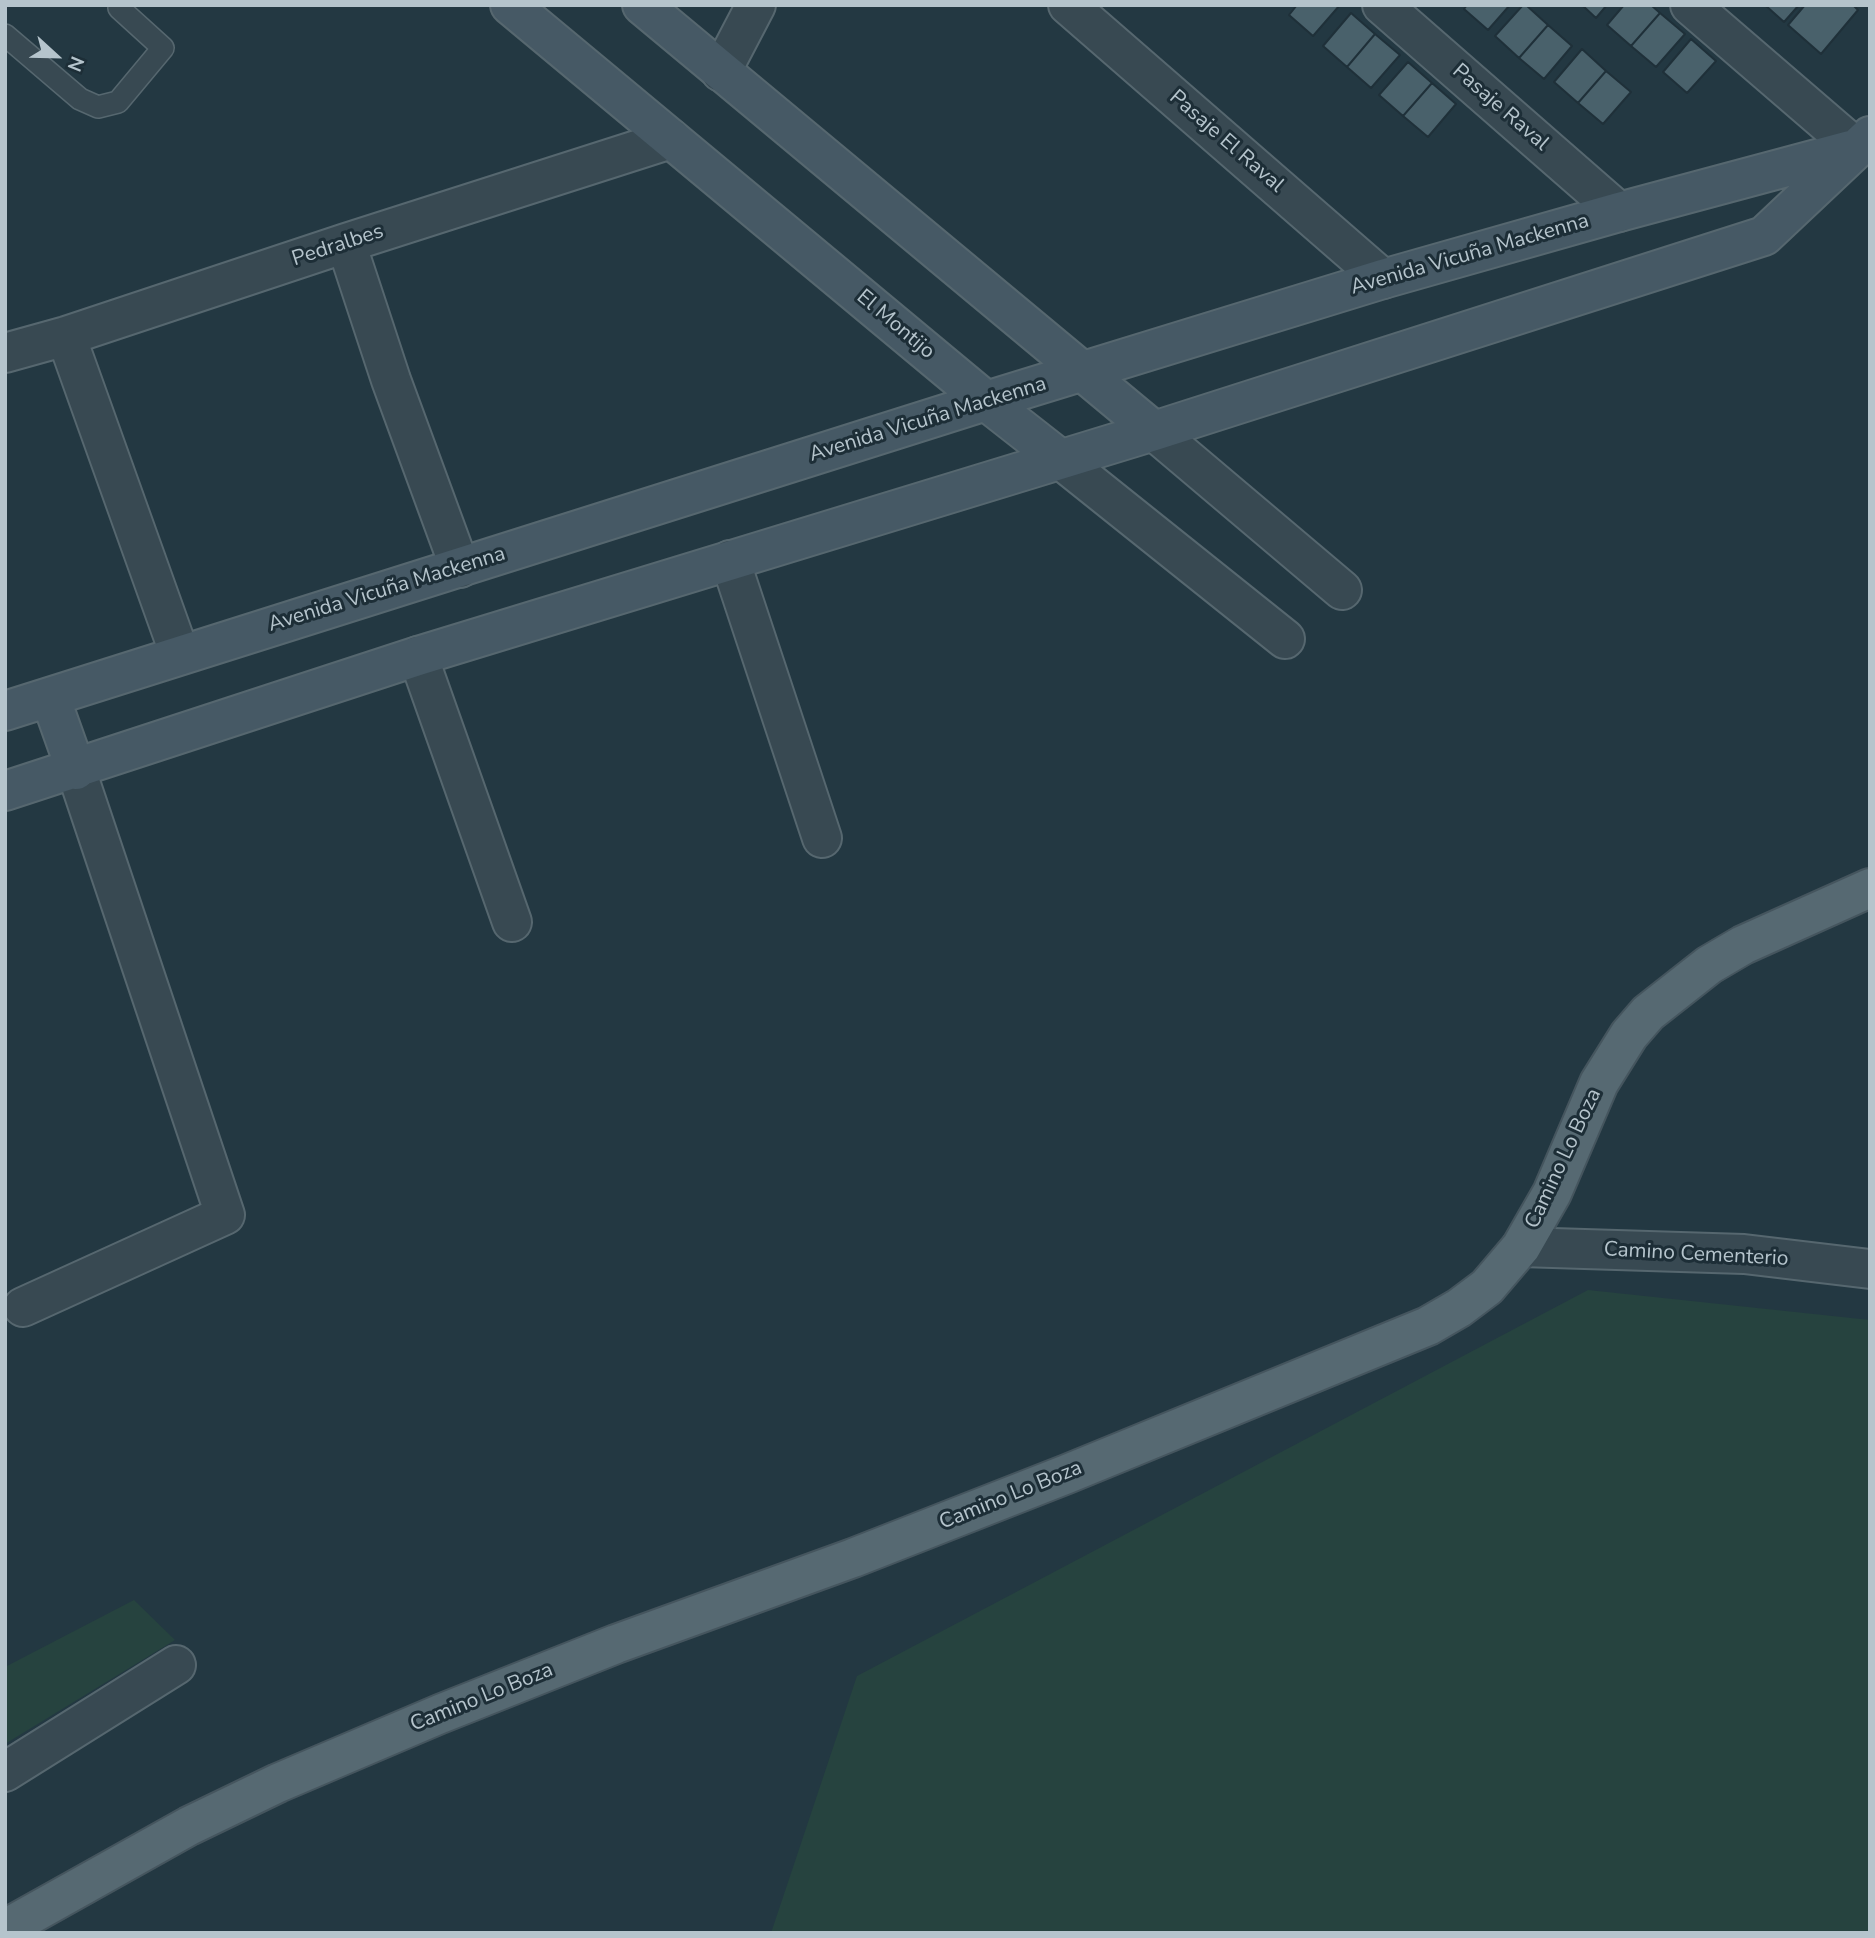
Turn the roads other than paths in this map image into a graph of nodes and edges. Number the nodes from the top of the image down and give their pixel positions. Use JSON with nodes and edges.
{"nodes":[{"id":1,"x":510,"y":5,"type":"edge"},
{"id":2,"x":642,"y":5,"type":"edge"},
{"id":3,"x":756,"y":5,"type":"edge"},
{"id":4,"x":1068,"y":5,"type":"edge"},
{"id":5,"x":1382,"y":5,"type":"edge"},
{"id":6,"x":1690,"y":5,"type":"edge"},
{"id":7,"x":119,"y":8,"type":"dead end"},
{"id":8,"x":5,"y":35,"type":"edge"},
{"id":9,"x":721,"y":72,"type":"junction"},
{"id":10,"x":671,"y":139,"type":"junction"},
{"id":11,"x":1863,"y":142,"type":"edge"},
{"id":12,"x":1619,"y":212,"type":"junction"},
{"id":13,"x":346,"y":243,"type":"junction"},
{"id":14,"x":1384,"y":279,"type":"junction"},
{"id":15,"x":66,"y":336,"type":"junction"},
{"id":16,"x":5,"y":353,"type":"edge"},
{"id":17,"x":1083,"y":372,"type":"junction"},
{"id":18,"x":986,"y":401,"type":"junction"},
{"id":19,"x":1154,"y":431,"type":"junction"},
{"id":20,"x":1060,"y":459,"type":"junction"},
{"id":21,"x":730,"y":560,"type":"junction"},
{"id":22,"x":460,"y":568,"type":"junction"},
{"id":23,"x":1342,"y":590,"type":"dead end"},
{"id":24,"x":1284,"y":639,"type":"dead end"},
{"id":25,"x":180,"y":655,"type":"junction"},
{"id":26,"x":418,"y":656,"type":"junction"},
{"id":27,"x":50,"y":697,"type":"junction"},
{"id":28,"x":5,"y":711,"type":"edge"},
{"id":29,"x":76,"y":770,"type":"junction"},
{"id":30,"x":5,"y":791,"type":"edge"},
{"id":31,"x":822,"y":838,"type":"dead end"},
{"id":32,"x":1870,"y":888,"type":"edge"},
{"id":33,"x":512,"y":922,"type":"dead end"},
{"id":34,"x":1521,"y":1247,"type":"junction"},
{"id":35,"x":1870,"y":1269,"type":"edge"},
{"id":36,"x":23,"y":1307,"type":"dead end"},
{"id":37,"x":176,"y":1665,"type":"dead end"},
{"id":38,"x":5,"y":1772,"type":"edge"},
{"id":39,"x":5,"y":1929,"type":"edge"}],
"edges":[{"from":1,"to":10,"type":"street","name":"El Montijo"},
{"from":2,"to":9,"type":"street"},
{"from":3,"to":9,"type":"street"},
{"from":4,"to":14,"type":"street","name":"Pasaje El Raval"},
{"from":5,"to":12,"type":"street","name":"Pasaje Raval"},
{"from":6,"to":11,"type":"street"},
{"from":7,"to":8,"type":"lane"},
{"from":9,"to":17,"type":"street"},
{"from":10,"to":13,"type":"street","name":"Pedralbes"},
{"from":10,"to":18,"type":"street","name":"El Montijo"},
{"from":11,"to":12,"type":"street","name":"Avenida Vicuña Mackenna"},
{"from":11,"to":19,"type":"street"},
{"from":12,"to":14,"type":"street","name":"Avenida Vicuña Mackenna"},
{"from":13,"to":15,"type":"street","name":"Pedralbes"},
{"from":13,"to":22,"type":"street"},
{"from":14,"to":17,"type":"street","name":"Avenida Vicuña Mackenna"},
{"from":15,"to":16,"type":"street","name":"Pedralbes"},
{"from":15,"to":25,"type":"street"},
{"from":17,"to":18,"type":"street","name":"Avenida Vicuña Mackenna"},
{"from":17,"to":19,"type":"street"},
{"from":18,"to":20,"type":"street","name":"El Montijo"},
{"from":18,"to":22,"type":"street","name":"Avenida Vicuña Mackenna"},
{"from":19,"to":20,"type":"street"},
{"from":19,"to":23,"type":"street"},
{"from":20,"to":21,"type":"street"},
{"from":20,"to":24,"type":"street","name":"El Montijo"},
{"from":21,"to":26,"type":"street"},
{"from":21,"to":31,"type":"street"},
{"from":22,"to":25,"type":"street","name":"Avenida Vicuña Mackenna"},
{"from":25,"to":27,"type":"street","name":"Avenida Vicuña Mackenna"},
{"from":26,"to":29,"type":"street"},
{"from":26,"to":33,"type":"street"},
{"from":27,"to":28,"type":"street","name":"Avenida Vicuña Mackenna"},
{"from":27,"to":29,"type":"street"},
{"from":29,"to":30,"type":"street"},
{"from":29,"to":36,"type":"street"},
{"from":32,"to":34,"type":"main road","name":"Camino Lo Boza"},
{"from":34,"to":35,"type":"street","name":"Camino Cementerio"},
{"from":34,"to":39,"type":"main road","name":"Camino Lo Boza"},
{"from":37,"to":38,"type":"street"}]}
